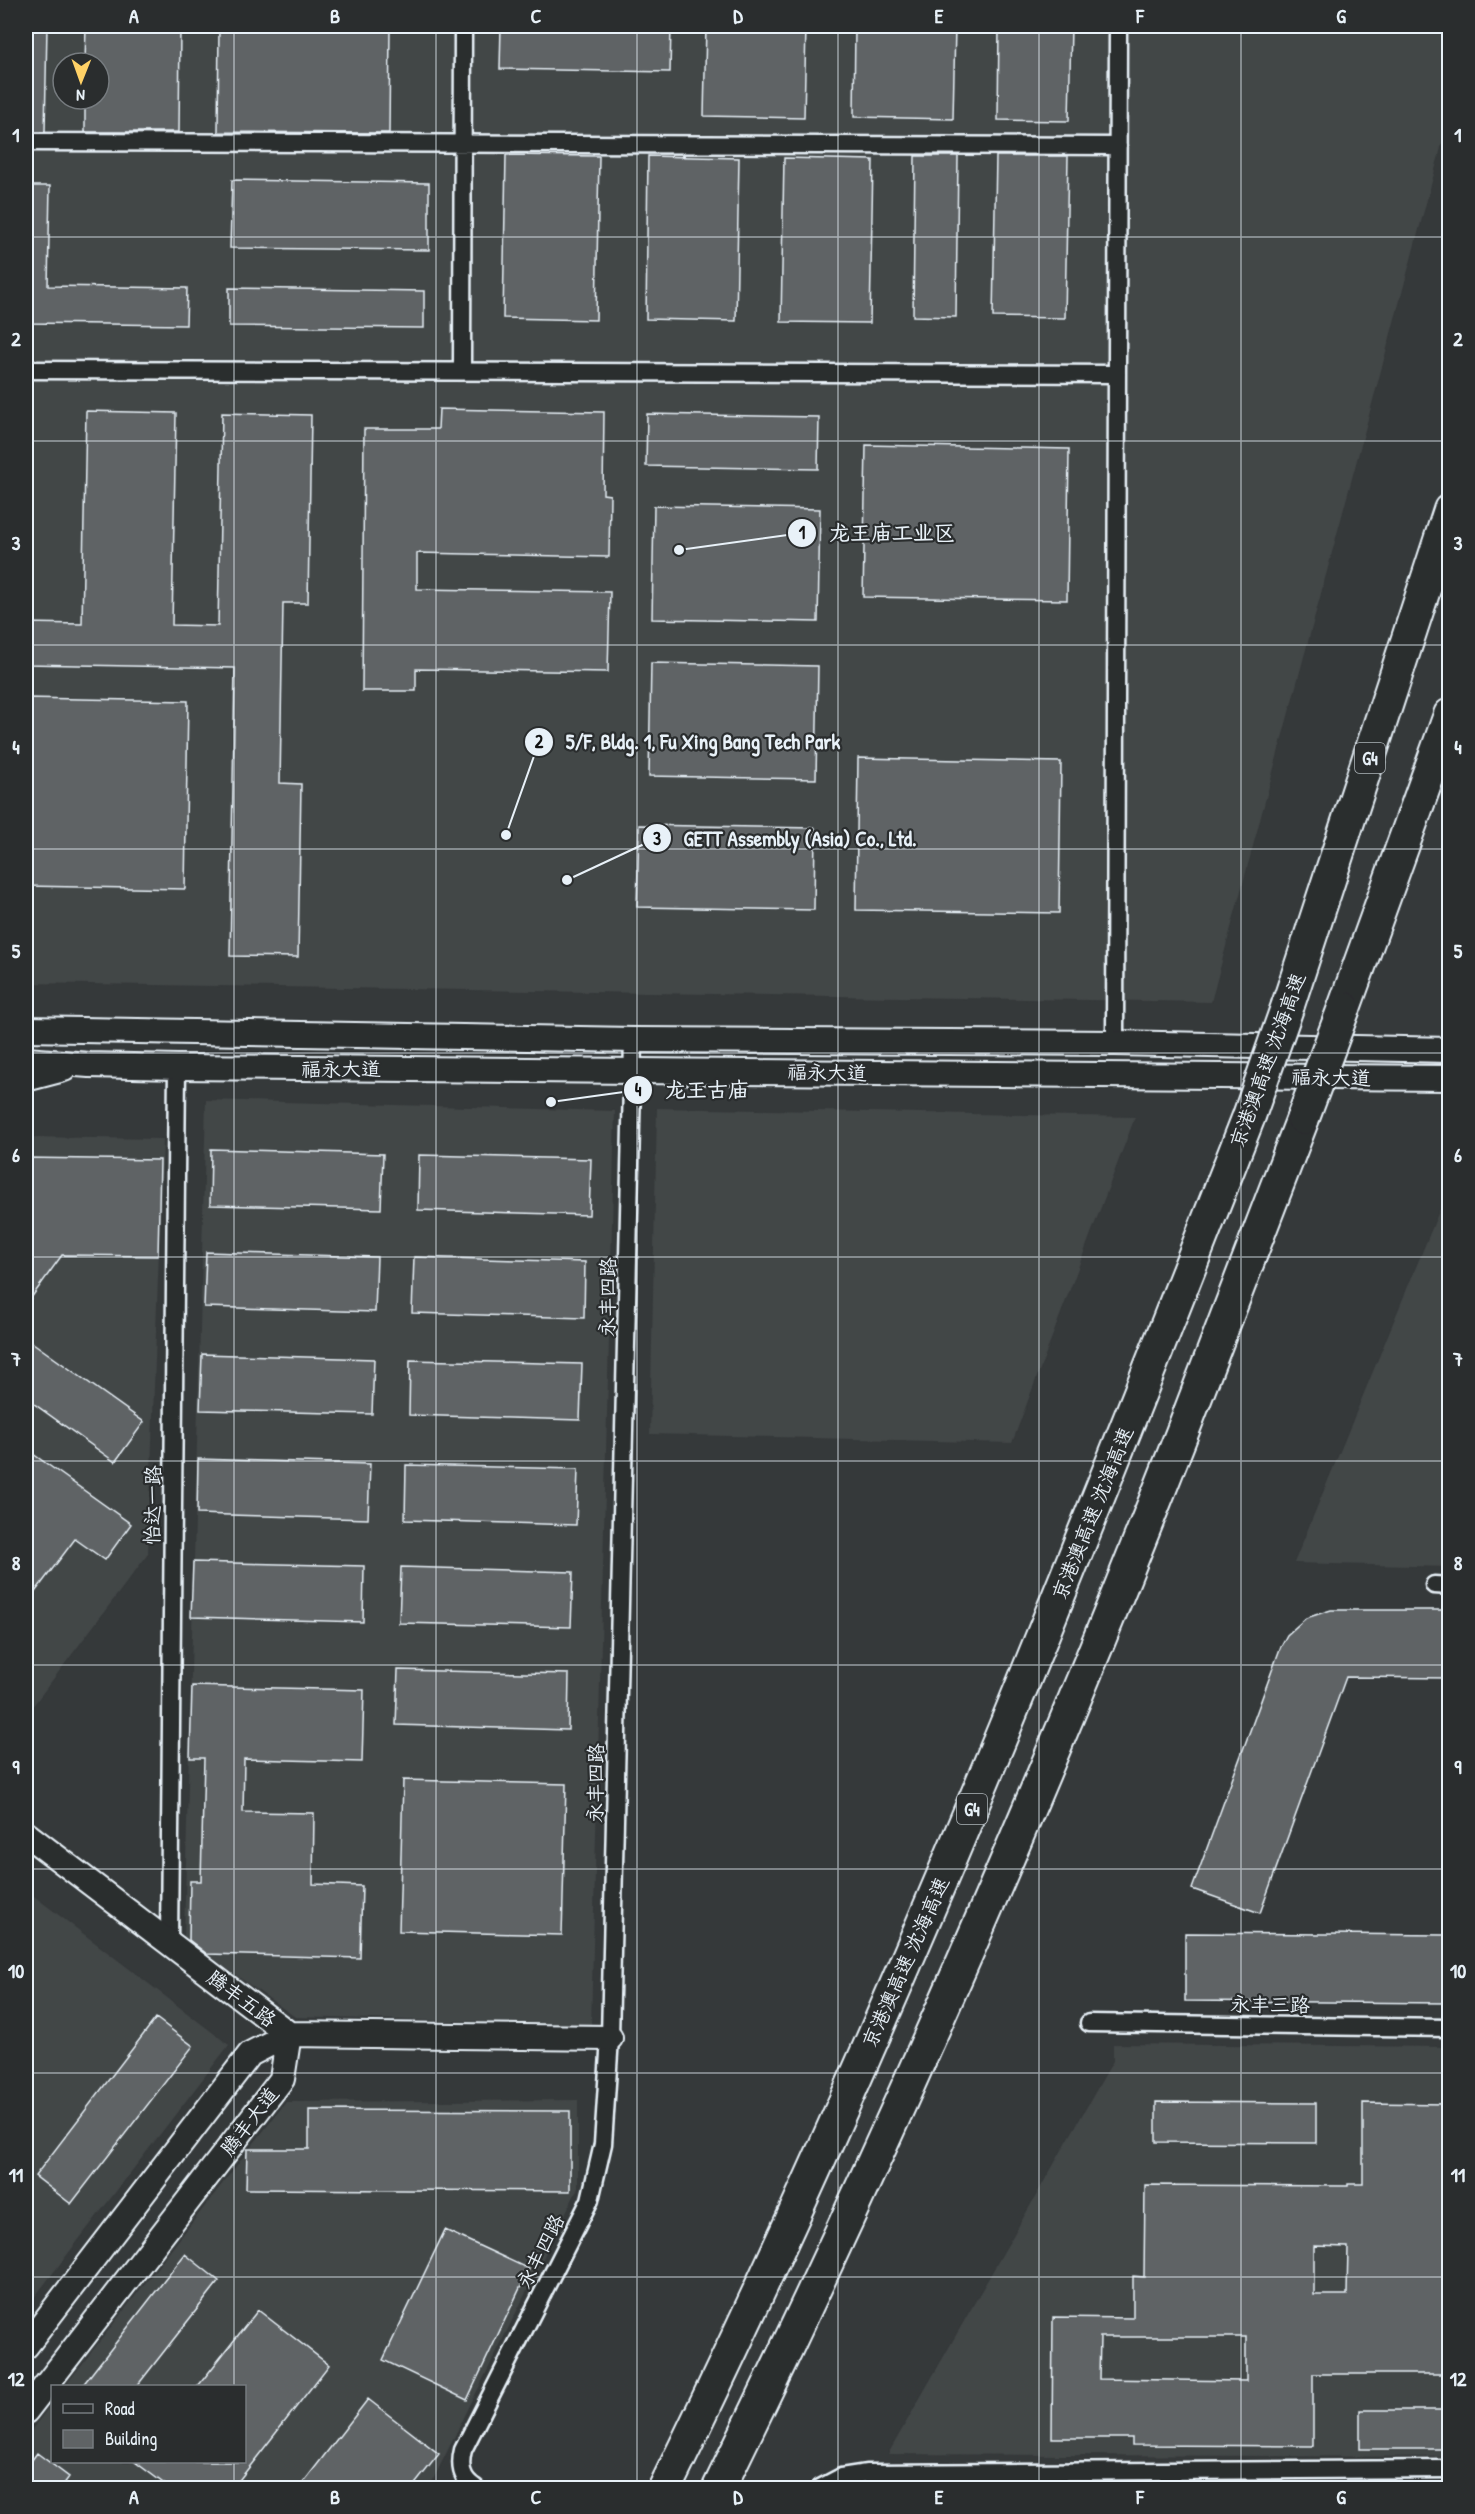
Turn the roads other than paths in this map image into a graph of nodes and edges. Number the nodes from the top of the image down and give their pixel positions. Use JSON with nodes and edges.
{"nodes":[{"id":1,"x":463,"y":26,"type":"edge"},
{"id":2,"x":1118,"y":26,"type":"edge"},
{"id":3,"x":26,"y":142,"type":"edge"},
{"id":4,"x":463,"y":144,"type":"junction"},
{"id":5,"x":1118,"y":146,"type":"junction"},
{"id":6,"x":26,"y":370,"type":"edge"},
{"id":7,"x":462,"y":371,"type":"junction"},
{"id":8,"x":1117,"y":374,"type":"junction"},
{"id":9,"x":1449,"y":510,"type":"edge"},
{"id":10,"x":1449,"y":715,"type":"edge"},
{"id":11,"x":26,"y":1029,"type":"edge"},
{"id":12,"x":633,"y":1040,"type":"junction"},
{"id":13,"x":1115,"y":1043,"type":"junction"},
{"id":14,"x":1449,"y":1050,"type":"edge"},
{"id":15,"x":26,"y":1060,"type":"edge"},
{"id":16,"x":89,"y":1065,"type":"junction"},
{"id":17,"x":177,"y":1067,"type":"junction"},
{"id":18,"x":633,"y":1070,"type":"junction"},
{"id":19,"x":1449,"y":1078,"type":"edge"},
{"id":20,"x":26,"y":1079,"type":"edge"},
{"id":21,"x":26,"y":1834,"type":"edge"},
{"id":22,"x":169,"y":1943,"type":"junction"},
{"id":23,"x":1089,"y":2024,"type":"dead end"},
{"id":24,"x":1449,"y":2028,"type":"edge"},
{"id":25,"x":289,"y":2034,"type":"junction"},
{"id":26,"x":610,"y":2038,"type":"junction"},
{"id":27,"x":26,"y":2346,"type":"edge"},
{"id":28,"x":26,"y":2411,"type":"edge"},
{"id":29,"x":1449,"y":2469,"type":"edge"},
{"id":30,"x":476,"y":2488,"type":"edge"},
{"id":31,"x":665,"y":2488,"type":"edge"},
{"id":32,"x":719,"y":2488,"type":"edge"},
{"id":33,"x":820,"y":2488,"type":"edge"}],
"edges":[{"from":1,"to":4,"type":"street"},
{"from":2,"to":5,"type":"street"},
{"from":3,"to":4,"type":"street"},
{"from":4,"to":5,"type":"street"},
{"from":4,"to":7,"type":"street"},
{"from":5,"to":8,"type":"street"},
{"from":6,"to":7,"type":"street"},
{"from":7,"to":8,"type":"street"},
{"from":8,"to":13,"type":"street"},
{"from":9,"to":31,"type":"highway","name":"京港澳高速 沈海高速","number":"G4","bridge":true},
{"from":10,"to":32,"type":"highway","bridge":true},
{"from":11,"to":12,"type":"main road","name":"福永大道"},
{"from":12,"to":13,"type":"main road","name":"福永大道"},
{"from":12,"to":18,"type":"street","name":"永丰四路"},
{"from":13,"to":14,"type":"main road","name":"福永大道"},
{"from":15,"to":16,"type":"main road","name":"福永大道"},
{"from":16,"to":17,"type":"main road","name":"福永大道"},
{"from":16,"to":20,"type":"main road"},
{"from":17,"to":18,"type":"main road","name":"福永大道"},
{"from":17,"to":22,"type":"street","name":"怡达一路"},
{"from":18,"to":19,"type":"main road","name":"福永大道"},
{"from":18,"to":26,"type":"street","name":"永丰四路"},
{"from":21,"to":22,"type":"main road","name":"腾丰五路"},
{"from":22,"to":25,"type":"main road","name":"腾丰五路"},
{"from":23,"to":24,"type":"street","name":"永丰三路"},
{"from":25,"to":26,"type":"main road","name":"腾丰五路"},
{"from":25,"to":27,"type":"main road","name":"腾丰大道"},
{"from":25,"to":28,"type":"main road","name":"腾丰大道"},
{"from":26,"to":30,"type":"street","name":"永丰四路"},
{"from":29,"to":33,"type":"street"}]}
